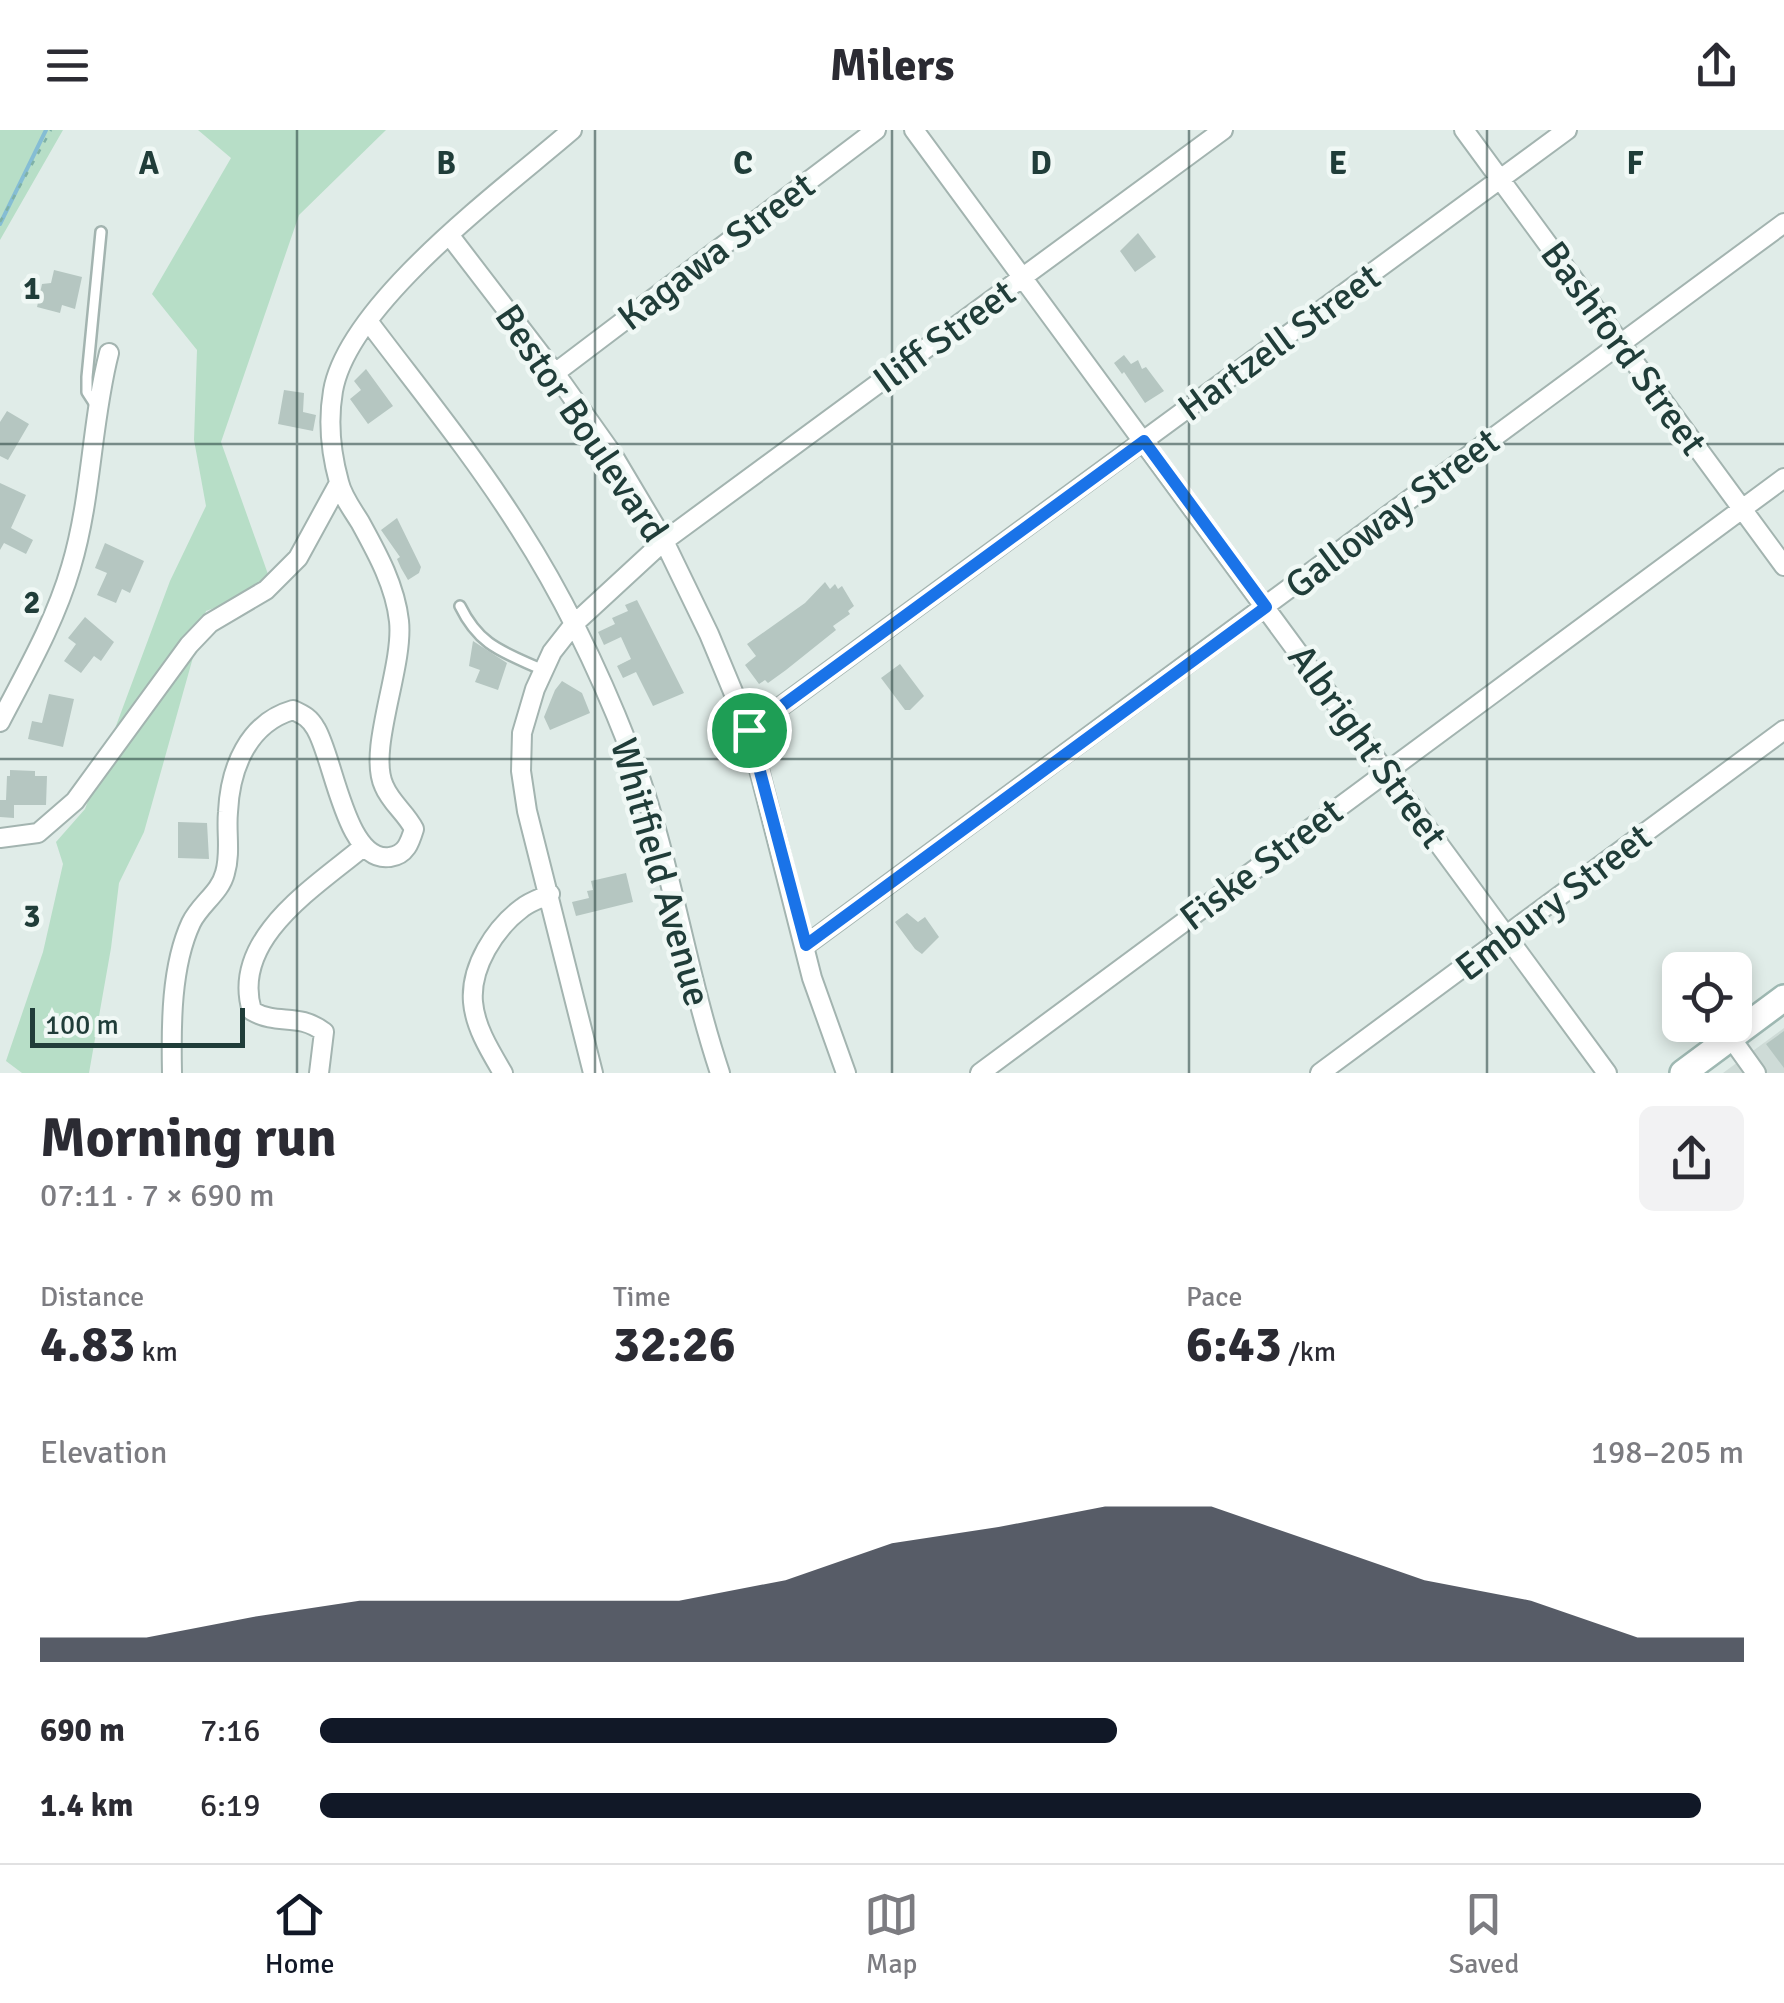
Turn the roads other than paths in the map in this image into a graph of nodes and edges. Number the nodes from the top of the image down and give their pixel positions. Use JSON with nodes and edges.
{"nodes":[{"id":1,"x":572,"y":130,"type":"edge"},
{"id":2,"x":876,"y":130,"type":"edge"},
{"id":3,"x":914,"y":130,"type":"edge"},
{"id":4,"x":1223,"y":130,"type":"edge"},
{"id":5,"x":1464,"y":130,"type":"edge"},
{"id":6,"x":1566,"y":130,"type":"edge"},
{"id":7,"x":1500,"y":179,"type":"junction"},
{"id":8,"x":1784,"y":223,"type":"edge"},
{"id":9,"x":102,"y":232,"type":"dead end"},
{"id":10,"x":450,"y":236,"type":"junction"},
{"id":11,"x":1024,"y":278,"type":"junction"},
{"id":12,"x":368,"y":321,"type":"junction"},
{"id":13,"x":1620,"y":344,"type":"junction"},
{"id":14,"x":110,"y":353,"type":"dead end"},
{"id":15,"x":555,"y":373,"type":"junction"},
{"id":16,"x":97,"y":408,"type":"junction"},
{"id":17,"x":1144,"y":441,"type":"junction"},
{"id":18,"x":1784,"y":478,"type":"edge"},
{"id":19,"x":339,"y":483,"type":"junction"},
{"id":20,"x":1742,"y":509,"type":"junction"},
{"id":21,"x":664,"y":541,"type":"junction"},
{"id":22,"x":1784,"y":566,"type":"edge"},
{"id":23,"x":460,"y":606,"type":"dead end"},
{"id":24,"x":1266,"y":607,"type":"junction"},
{"id":25,"x":574,"y":624,"type":"junction"},
{"id":26,"x":543,"y":670,"type":"junction"},
{"id":27,"x":0,"y":722,"type":"edge"},
{"id":28,"x":749,"y":730,"type":"junction"},
{"id":29,"x":1784,"y":730,"type":"edge"},
{"id":30,"x":1387,"y":770,"type":"junction"},
{"id":31,"x":0,"y":838,"type":"edge"},
{"id":32,"x":363,"y":847,"type":"junction"},
{"id":33,"x":550,"y":894,"type":"junction"},
{"id":34,"x":1507,"y":936,"type":"junction"},
{"id":35,"x":806,"y":945,"type":"junction"},
{"id":36,"x":1784,"y":998,"type":"edge"},
{"id":37,"x":1752,"y":1022,"type":"edge"},
{"id":38,"x":1726,"y":1042,"type":"edge"},
{"id":39,"x":1734,"y":1042,"type":"edge"},
{"id":40,"x":172,"y":1073,"type":"edge"},
{"id":41,"x":319,"y":1073,"type":"edge"},
{"id":42,"x":503,"y":1073,"type":"edge"},
{"id":43,"x":593,"y":1073,"type":"edge"},
{"id":44,"x":720,"y":1073,"type":"edge"},
{"id":45,"x":846,"y":1073,"type":"edge"},
{"id":46,"x":980,"y":1073,"type":"edge"},
{"id":47,"x":1320,"y":1073,"type":"edge"},
{"id":48,"x":1607,"y":1073,"type":"edge"},
{"id":49,"x":1683,"y":1073,"type":"edge"},
{"id":50,"x":1756,"y":1073,"type":"edge"}],
"edges":[{"from":1,"to":10,"type":"street"},
{"from":2,"to":15,"type":"street","name":"Kagawa Street"},
{"from":3,"to":11,"type":"street","name":"Albright Street"},
{"from":4,"to":11,"type":"street","name":"Iliff Street"},
{"from":5,"to":7,"type":"street","name":"Bashford Street"},
{"from":6,"to":7,"type":"street","name":"Hartzell Street"},
{"from":7,"to":13,"type":"street","name":"Bashford Street"},
{"from":7,"to":17,"type":"street","name":"Hartzell Street"},
{"from":8,"to":13,"type":"street","name":"Galloway Street"},
{"from":9,"to":16,"type":"lane"},
{"from":10,"to":12,"type":"street"},
{"from":10,"to":15,"type":"street","name":"Bestor Boulevard"},
{"from":11,"to":17,"type":"street","name":"Albright Street"},
{"from":11,"to":21,"type":"street","name":"Iliff Street"},
{"from":12,"to":19,"type":"street"},
{"from":12,"to":25,"type":"street","name":"Whitfield Avenue"},
{"from":13,"to":20,"type":"street","name":"Bashford Street"},
{"from":13,"to":24,"type":"street","name":"Galloway Street"},
{"from":14,"to":16,"type":"street"},
{"from":15,"to":21,"type":"street","name":"Bestor Boulevard"},
{"from":16,"to":27,"type":"street"},
{"from":17,"to":24,"type":"street","name":"Albright Street"},
{"from":17,"to":28,"type":"street","name":"Hartzell Street"},
{"from":18,"to":20,"type":"street","name":"Fiske Street"},
{"from":19,"to":31,"type":"street"},
{"from":19,"to":32,"type":"street"},
{"from":20,"to":22,"type":"street","name":"Bashford Street"},
{"from":20,"to":30,"type":"street","name":"Fiske Street"},
{"from":21,"to":25,"type":"street","name":"Iliff Street"},
{"from":21,"to":28,"type":"street","name":"Bestor Boulevard"},
{"from":23,"to":26,"type":"lane"},
{"from":24,"to":30,"type":"street","name":"Albright Street"},
{"from":24,"to":35,"type":"street","name":"Galloway Street"},
{"from":25,"to":26,"type":"street","name":"Iliff Street"},
{"from":25,"to":44,"type":"street","name":"Whitfield Avenue"},
{"from":26,"to":33,"type":"street","name":"Iliff Street"},
{"from":28,"to":35,"type":"street","name":"Bestor Boulevard"},
{"from":29,"to":34,"type":"street","name":"Embury Street"},
{"from":30,"to":34,"type":"street","name":"Albright Street"},
{"from":30,"to":46,"type":"street","name":"Fiske Street"},
{"from":32,"to":40,"type":"street"},
{"from":32,"to":41,"type":"street"},
{"from":33,"to":42,"type":"street"},
{"from":33,"to":43,"type":"street","name":"Iliff Street"},
{"from":34,"to":47,"type":"street","name":"Embury Street"},
{"from":34,"to":48,"type":"street","name":"Albright Street"},
{"from":35,"to":45,"type":"street","name":"Bestor Boulevard"},
{"from":36,"to":37,"type":"street"},
{"from":38,"to":49,"type":"street"},
{"from":39,"to":50,"type":"street"}]}
